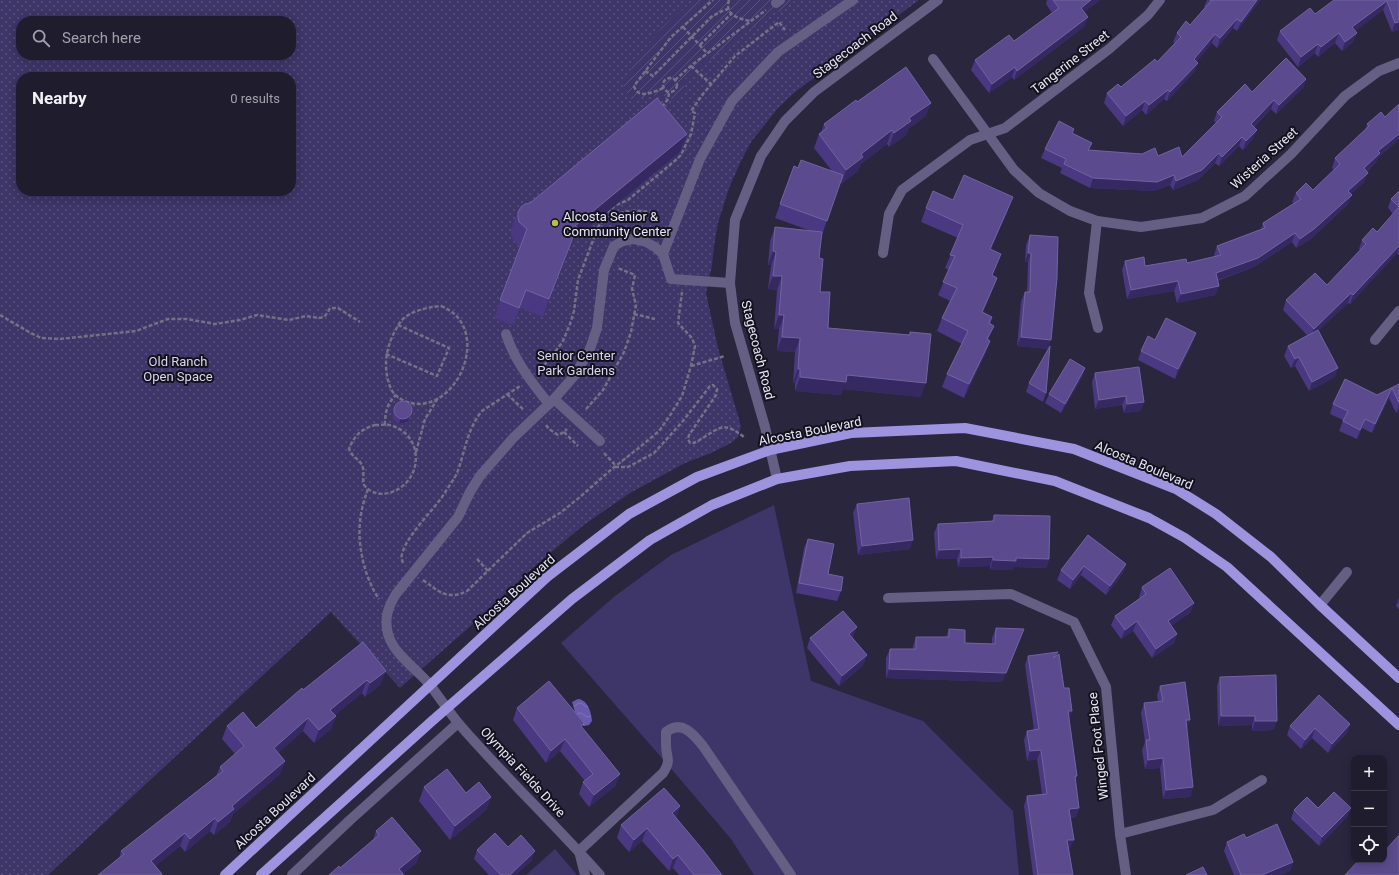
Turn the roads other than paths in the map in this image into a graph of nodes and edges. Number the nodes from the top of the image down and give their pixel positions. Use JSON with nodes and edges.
{"nodes":[{"id":1,"x":853,"y":0,"type":"edge"},
{"id":2,"x":938,"y":0,"type":"edge"},
{"id":3,"x":1160,"y":0,"type":"edge"},
{"id":4,"x":926,"y":4,"type":"edge"},
{"id":5,"x":933,"y":59,"type":"dead end"},
{"id":6,"x":1399,"y":63,"type":"edge"},
{"id":7,"x":988,"y":133,"type":"junction"},
{"id":8,"x":1097,"y":221,"type":"junction"},
{"id":9,"x":883,"y":253,"type":"dead end"},
{"id":10,"x":663,"y":254,"type":"junction"},
{"id":11,"x":730,"y":283,"type":"junction"},
{"id":12,"x":1399,"y":311,"type":"edge"},
{"id":13,"x":1098,"y":328,"type":"dead end"},
{"id":14,"x":506,"y":334,"type":"dead end"},
{"id":15,"x":1375,"y":340,"type":"dead end"},
{"id":16,"x":552,"y":402,"type":"junction"},
{"id":17,"x":600,"y":441,"type":"dead end"},
{"id":18,"x":770,"y":450,"type":"junction"},
{"id":19,"x":777,"y":479,"type":"junction"},
{"id":20,"x":1347,"y":572,"type":"dead end"},
{"id":21,"x":888,"y":598,"type":"dead end"},
{"id":22,"x":1320,"y":604,"type":"junction"},
{"id":23,"x":1399,"y":678,"type":"edge"},
{"id":24,"x":430,"y":685,"type":"junction"},
{"id":25,"x":447,"y":708,"type":"junction"},
{"id":26,"x":458,"y":723,"type":"junction"},
{"id":27,"x":1399,"y":725,"type":"edge"},
{"id":28,"x":1262,"y":780,"type":"dead end"},
{"id":29,"x":1120,"y":834,"type":"junction"},
{"id":30,"x":579,"y":851,"type":"junction"},
{"id":31,"x":225,"y":875,"type":"edge"},
{"id":32,"x":261,"y":875,"type":"edge"},
{"id":33,"x":292,"y":875,"type":"edge"},
{"id":34,"x":585,"y":875,"type":"edge"},
{"id":35,"x":600,"y":875,"type":"edge"},
{"id":36,"x":791,"y":875,"type":"edge"},
{"id":37,"x":1126,"y":875,"type":"edge"}],
"edges":[{"from":1,"to":10,"type":"street"},
{"from":2,"to":4,"type":"street","name":"Stagecoach Road"},
{"from":3,"to":7,"type":"street","name":"Tangerine Street"},
{"from":4,"to":11,"type":"street","name":"Stagecoach Road"},
{"from":5,"to":7,"type":"street","name":"Wisteria Street"},
{"from":6,"to":8,"type":"street","name":"Wisteria Street"},
{"from":7,"to":8,"type":"street","name":"Wisteria Street"},
{"from":7,"to":9,"type":"street","name":"Tangerine Street"},
{"from":8,"to":13,"type":"street"},
{"from":10,"to":11,"type":"street"},
{"from":10,"to":16,"type":"street"},
{"from":11,"to":18,"type":"street","name":"Stagecoach Road"},
{"from":12,"to":15,"type":"street"},
{"from":14,"to":16,"type":"street"},
{"from":16,"to":17,"type":"street"},
{"from":16,"to":24,"type":"street","name":"Olympia Fields Drive"},
{"from":18,"to":19,"type":"street","name":"Stagecoach Road"},
{"from":18,"to":22,"type":"main road","name":"Alcosta Boulevard"},
{"from":18,"to":24,"type":"main road","name":"Alcosta Boulevard"},
{"from":19,"to":25,"type":"main road"},
{"from":19,"to":27,"type":"main road"},
{"from":20,"to":22,"type":"street"},
{"from":21,"to":29,"type":"street","name":"Winged Foot Place"},
{"from":22,"to":23,"type":"main road","name":"Alcosta Boulevard"},
{"from":24,"to":25,"type":"street","name":"Olympia Fields Drive"},
{"from":24,"to":31,"type":"main road","name":"Alcosta Boulevard"},
{"from":25,"to":26,"type":"street","name":"Olympia Fields Drive"},
{"from":25,"to":32,"type":"main road"},
{"from":26,"to":30,"type":"street","name":"Olympia Fields Drive"},
{"from":26,"to":33,"type":"street"},
{"from":28,"to":29,"type":"street"},
{"from":29,"to":37,"type":"street","name":"Winged Foot Place"},
{"from":30,"to":34,"type":"street"},
{"from":30,"to":35,"type":"street","name":"Olympia Fields Drive"},
{"from":30,"to":36,"type":"street"}]}
